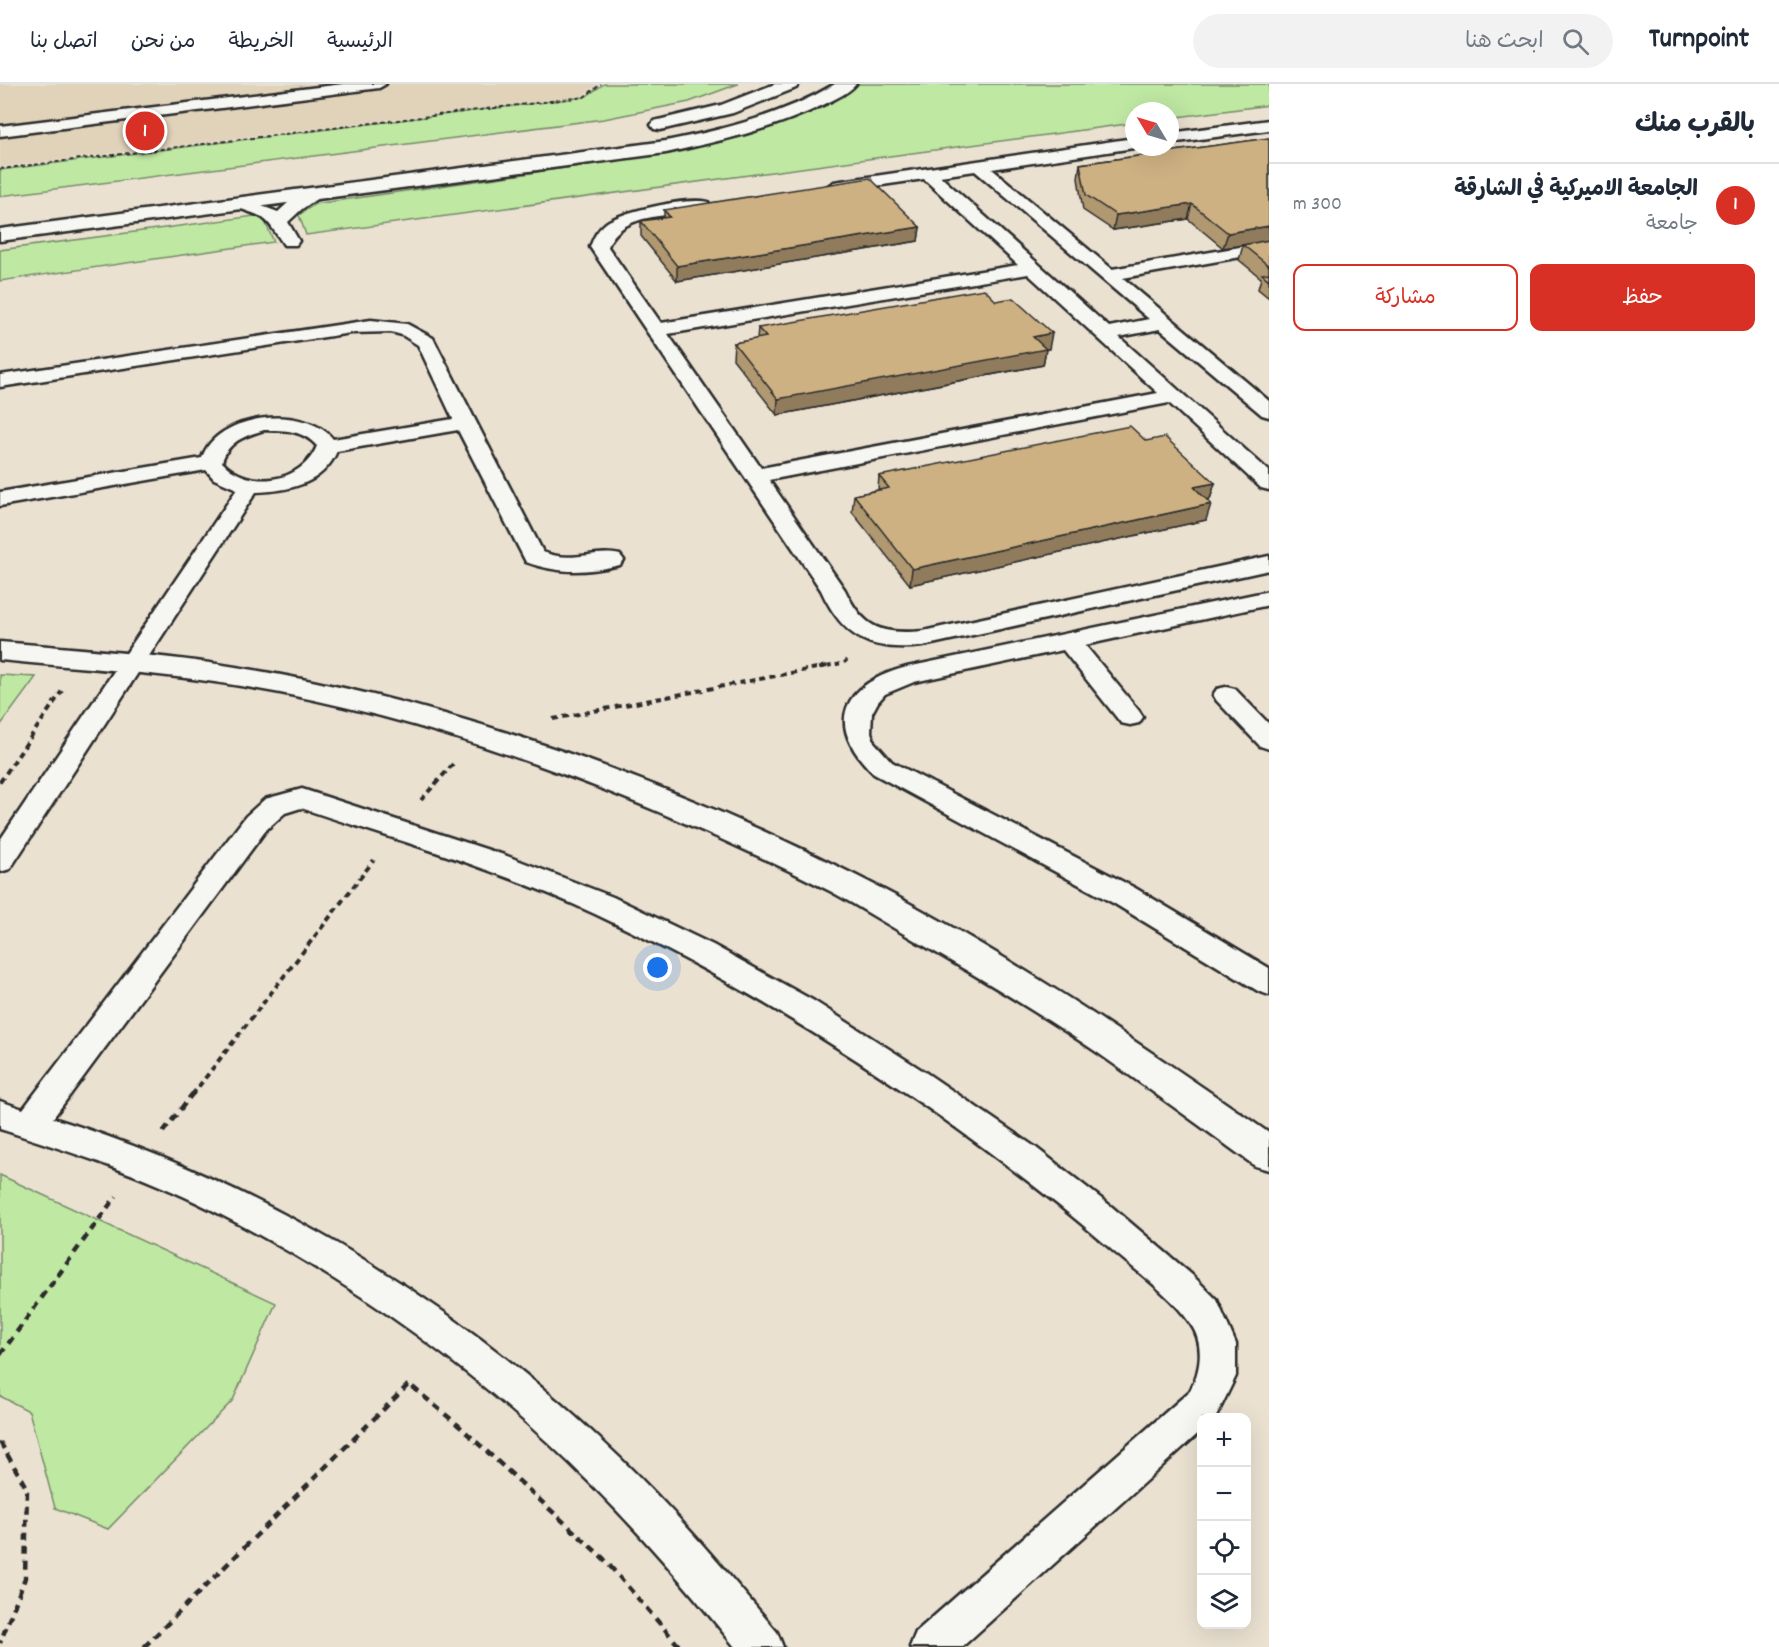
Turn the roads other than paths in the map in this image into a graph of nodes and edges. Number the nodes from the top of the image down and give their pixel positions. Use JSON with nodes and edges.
{"nodes":[{"id":1,"x":379,"y":84,"type":"edge"},
{"id":2,"x":790,"y":84,"type":"edge"},
{"id":3,"x":847,"y":84,"type":"edge"},
{"id":4,"x":1269,"y":123,"type":"edge"},
{"id":5,"x":644,"y":128,"type":"dead end"},
{"id":6,"x":0,"y":130,"type":"edge"},
{"id":7,"x":1179,"y":137,"type":"edge"},
{"id":8,"x":1125,"y":144,"type":"edge"},
{"id":9,"x":979,"y":166,"type":"junction"},
{"id":10,"x":927,"y":173,"type":"junction"},
{"id":11,"x":823,"y":188,"type":"edge"},
{"id":12,"x":317,"y":193,"type":"junction"},
{"id":13,"x":240,"y":203,"type":"junction"},
{"id":14,"x":719,"y":204,"type":"edge"},
{"id":15,"x":650,"y":214,"type":"junction"},
{"id":16,"x":599,"y":218,"type":"dead end"},
{"id":17,"x":280,"y":220,"type":"junction"},
{"id":18,"x":0,"y":235,"type":"edge"},
{"id":19,"x":290,"y":242,"type":"dead end"},
{"id":20,"x":1269,"y":247,"type":"edge"},
{"id":21,"x":1033,"y":268,"type":"junction"},
{"id":22,"x":1108,"y":275,"type":"junction"},
{"id":23,"x":1164,"y":322,"type":"junction"},
{"id":24,"x":655,"y":330,"type":"junction"},
{"id":25,"x":1104,"y":334,"type":"junction"},
{"id":26,"x":0,"y":381,"type":"edge"},
{"id":27,"x":1174,"y":396,"type":"junction"},
{"id":28,"x":1267,"y":407,"type":"edge"},
{"id":29,"x":465,"y":423,"type":"junction"},
{"id":30,"x":328,"y":446,"type":"junction"},
{"id":31,"x":211,"y":463,"type":"junction"},
{"id":32,"x":755,"y":476,"type":"junction"},
{"id":33,"x":1269,"y":483,"type":"edge"},
{"id":34,"x":249,"y":485,"type":"junction"},
{"id":35,"x":0,"y":499,"type":"edge"},
{"id":36,"x":612,"y":560,"type":"dead end"},
{"id":37,"x":1264,"y":565,"type":"edge"},
{"id":38,"x":833,"y":590,"type":"junction"},
{"id":39,"x":1269,"y":598,"type":"edge"},
{"id":40,"x":950,"y":632,"type":"junction"},
{"id":41,"x":1069,"y":641,"type":"junction"},
{"id":42,"x":0,"y":651,"type":"edge"},
{"id":43,"x":132,"y":663,"type":"junction"},
{"id":44,"x":1226,"y":695,"type":"dead end"},
{"id":45,"x":1130,"y":717,"type":"dead end"},
{"id":46,"x":1269,"y":740,"type":"edge"},
{"id":47,"x":0,"y":862,"type":"edge"},
{"id":48,"x":1269,"y":983,"type":"edge"},
{"id":49,"x":15,"y":1119,"type":"edge"},
{"id":50,"x":1269,"y":1154,"type":"edge"},
{"id":51,"x":762,"y":1647,"type":"edge"},
{"id":52,"x":931,"y":1647,"type":"edge"}],
"edges":[{"from":1,"to":6,"type":"lane"},
{"from":2,"to":5,"type":"street"},
{"from":3,"to":12,"type":"street"},
{"from":4,"to":7,"type":"lane"},
{"from":8,"to":9,"type":"lane"},
{"from":9,"to":10,"type":"lane"},
{"from":9,"to":22,"type":"lane"},
{"from":10,"to":11,"type":"lane"},
{"from":10,"to":21,"type":"lane"},
{"from":12,"to":13,"type":"street"},
{"from":12,"to":17,"type":"lane"},
{"from":13,"to":17,"type":"lane"},
{"from":13,"to":18,"type":"street"},
{"from":14,"to":15,"type":"lane"},
{"from":15,"to":16,"type":"lane"},
{"from":15,"to":24,"type":"lane"},
{"from":17,"to":19,"type":"lane"},
{"from":20,"to":22,"type":"lane"},
{"from":21,"to":24,"type":"lane"},
{"from":21,"to":25,"type":"lane"},
{"from":22,"to":23,"type":"lane"},
{"from":23,"to":25,"type":"lane"},
{"from":23,"to":28,"type":"lane"},
{"from":24,"to":32,"type":"lane"},
{"from":25,"to":27,"type":"lane"},
{"from":26,"to":29,"type":"lane"},
{"from":27,"to":32,"type":"lane"},
{"from":27,"to":33,"type":"lane"},
{"from":29,"to":30,"type":"lane"},
{"from":29,"to":36,"type":"lane"},
{"from":30,"to":31,"type":"lane"},
{"from":30,"to":34,"type":"lane"},
{"from":31,"to":34,"type":"lane"},
{"from":31,"to":35,"type":"lane"},
{"from":32,"to":38,"type":"lane"},
{"from":34,"to":43,"type":"lane"},
{"from":37,"to":40,"type":"lane"},
{"from":38,"to":40,"type":"lane"},
{"from":38,"to":40,"type":"lane"},
{"from":39,"to":41,"type":"lane"},
{"from":41,"to":45,"type":"lane"},
{"from":41,"to":48,"type":"lane"},
{"from":42,"to":43,"type":"street"},
{"from":43,"to":47,"type":"lane"},
{"from":43,"to":50,"type":"street"},
{"from":44,"to":46,"type":"lane"},
{"from":49,"to":51,"type":"lane"},
{"from":49,"to":52,"type":"lane"}]}
